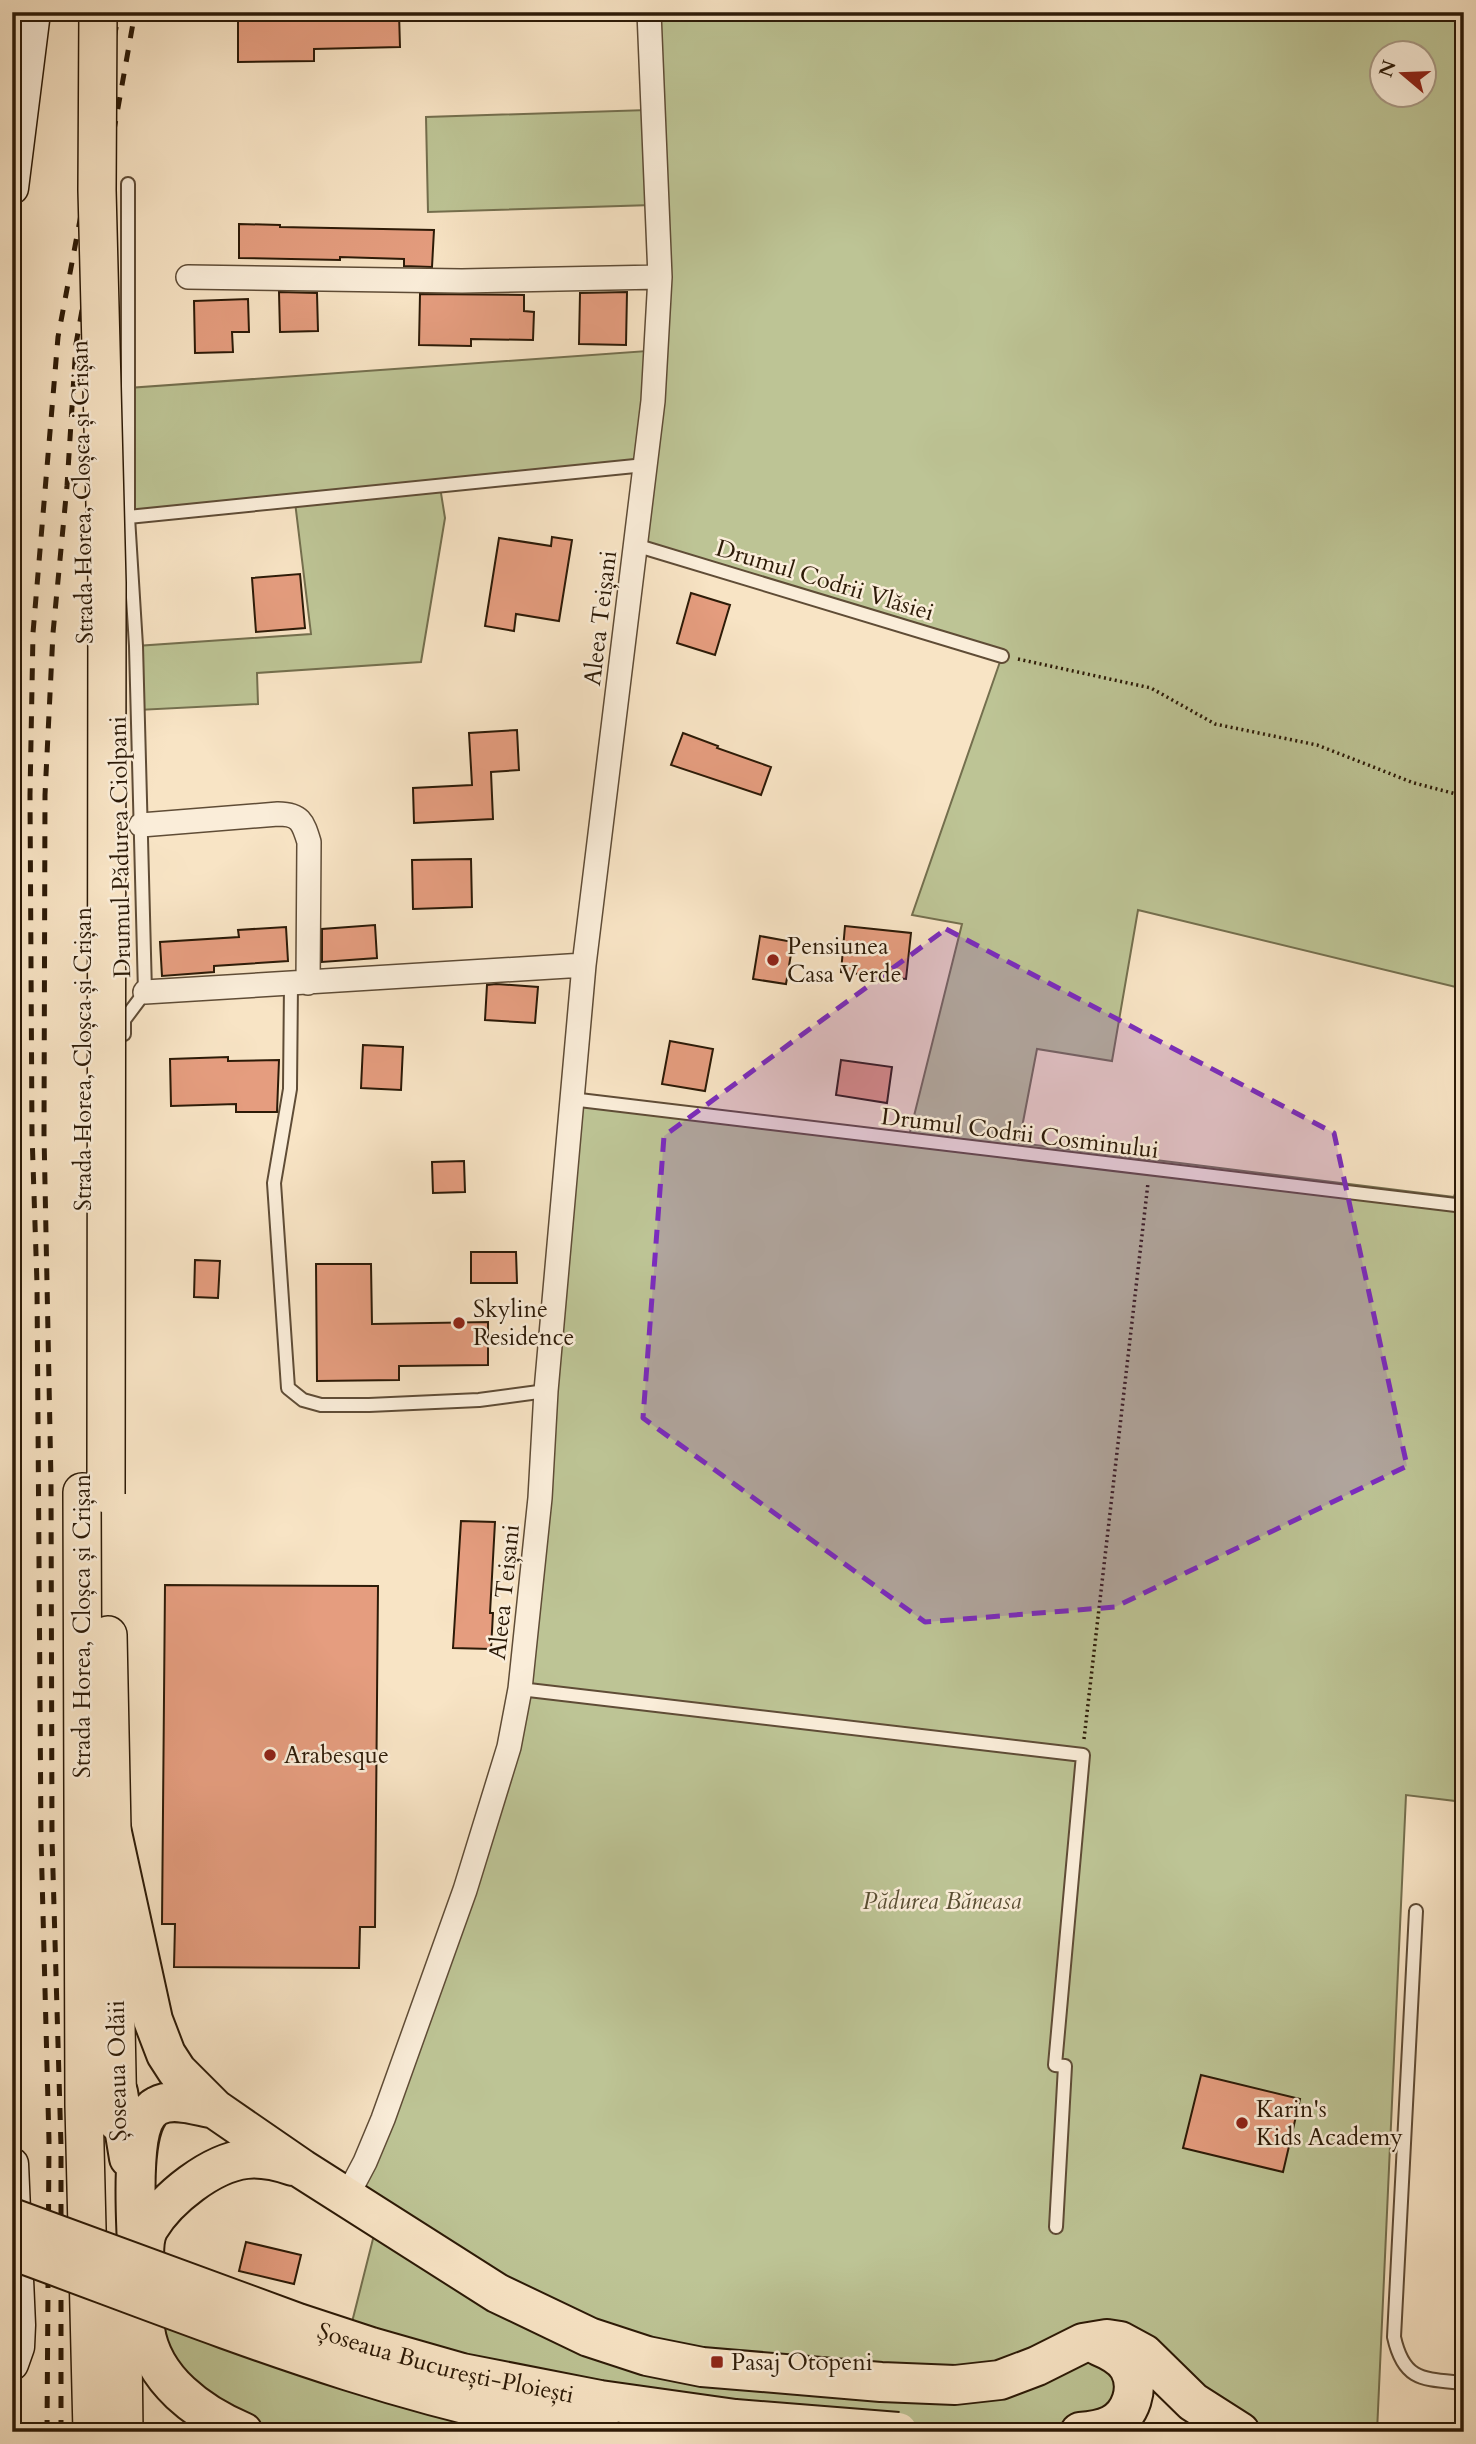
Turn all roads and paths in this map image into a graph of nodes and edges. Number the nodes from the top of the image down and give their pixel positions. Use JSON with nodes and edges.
{"nodes":[{"id":1,"x":34,"y":12,"type":"edge"},
{"id":2,"x":72,"y":12,"type":"edge"},
{"id":3,"x":97,"y":12,"type":"edge"},
{"id":4,"x":649,"y":12,"type":"edge"},
{"id":5,"x":128,"y":184,"type":"dead end"},
{"id":6,"x":12,"y":188,"type":"edge"},
{"id":7,"x":188,"y":277,"type":"dead end"},
{"id":8,"x":660,"y":277,"type":"junction"},
{"id":9,"x":645,"y":465,"type":"junction"},
{"id":10,"x":128,"y":517,"type":"junction"},
{"id":11,"x":635,"y":545,"type":"junction"},
{"id":12,"x":1002,"y":656,"type":"joint"},
{"id":13,"x":1464,"y":796,"type":"edge"},
{"id":14,"x":141,"y":825,"type":"junction"},
{"id":15,"x":584,"y":965,"type":"junction"},
{"id":16,"x":300,"y":984,"type":"junction"},
{"id":17,"x":145,"y":992,"type":"junction"},
{"id":18,"x":124,"y":1047,"type":"dead end"},
{"id":19,"x":570,"y":1099,"type":"junction"},
{"id":20,"x":1149,"y":1170,"type":"junction"},
{"id":21,"x":1464,"y":1206,"type":"edge"},
{"id":22,"x":545,"y":1391,"type":"junction"},
{"id":23,"x":94,"y":1493,"type":"junction"},
{"id":24,"x":520,"y":1689,"type":"junction"},
{"id":25,"x":109,"y":1710,"type":"joint"},
{"id":26,"x":1083,"y":1755,"type":"junction"},
{"id":27,"x":111,"y":1828,"type":"junction"},
{"id":28,"x":1416,"y":1911,"type":"dead end"},
{"id":29,"x":101,"y":2099,"type":"junction"},
{"id":30,"x":209,"y":2108,"type":"junction"},
{"id":31,"x":12,"y":2164,"type":"edge"},
{"id":32,"x":217,"y":2168,"type":"junction"},
{"id":33,"x":302,"y":2169,"type":"junction"},
{"id":34,"x":347,"y":2196,"type":"junction"},
{"id":35,"x":12,"y":2218,"type":"edge"},
{"id":36,"x":142,"y":2218,"type":"junction"},
{"id":37,"x":1056,"y":2227,"type":"dead end"},
{"id":38,"x":12,"y":2250,"type":"edge"},
{"id":39,"x":1083,"y":2343,"type":"junction"},
{"id":40,"x":12,"y":2364,"type":"edge"},
{"id":41,"x":1464,"y":2383,"type":"edge"},
{"id":42,"x":1464,"y":2428,"type":"edge"},
{"id":43,"x":92,"y":2432,"type":"edge"},
{"id":44,"x":124,"y":2432,"type":"edge"},
{"id":45,"x":211,"y":2432,"type":"edge"},
{"id":46,"x":243,"y":2432,"type":"edge"},
{"id":47,"x":602,"y":2432,"type":"edge"},
{"id":48,"x":898,"y":2432,"type":"edge"},
{"id":49,"x":1080,"y":2432,"type":"edge"},
{"id":50,"x":1240,"y":2432,"type":"edge"},
{"id":51,"x":1400,"y":2432,"type":"edge"}],
"edges":[{"from":1,"to":6,"type":"street"},
{"from":2,"to":23,"type":"main road","name":"Strada Horea, Cloșca și Crișan"},
{"from":3,"to":23,"type":"main road","name":"Strada Horea, Cloșca și Crișan","bridge":true},
{"from":4,"to":8,"type":"street","name":"Aleea Teișani"},
{"from":5,"to":10,"type":"lane","name":"Drumul Pădurea Ciolpani"},
{"from":7,"to":8,"type":"street"},
{"from":8,"to":9,"type":"street","name":"Aleea Teișani"},
{"from":9,"to":10,"type":"lane"},
{"from":9,"to":11,"type":"street","name":"Aleea Teișani"},
{"from":10,"to":14,"type":"lane","name":"Drumul Pădurea Ciolpani"},
{"from":11,"to":12,"type":"lane","name":"Drumul Codrii Vlăsiei"},
{"from":11,"to":15,"type":"street","name":"Aleea Teișani"},
{"from":12,"to":13,"type":"path"},
{"from":14,"to":16,"type":"street"},
{"from":14,"to":17,"type":"lane","name":"Drumul Pădurea Ciolpani"},
{"from":15,"to":16,"type":"street"},
{"from":15,"to":19,"type":"street","name":"Aleea Teișani"},
{"from":16,"to":17,"type":"street"},
{"from":16,"to":22,"type":"lane"},
{"from":17,"to":18,"type":"lane","name":"Drumul Pădurea Ciolpani"},
{"from":19,"to":20,"type":"lane","name":"Drumul Codrii Cosminului"},
{"from":19,"to":22,"type":"street","name":"Aleea Teișani"},
{"from":20,"to":21,"type":"lane","name":"Drumul Codrii Cosminului"},
{"from":20,"to":26,"type":"path"},
{"from":22,"to":24,"type":"street","name":"Aleea Teișani"},
{"from":23,"to":25,"type":"main road","name":"Strada Horea, Cloșca și Crișan"},
{"from":23,"to":29,"type":"main road","name":"Strada Horea, Cloșca și Crișan"},
{"from":24,"to":26,"type":"lane"},
{"from":24,"to":34,"type":"street","name":"Aleea Teișani"},
{"from":25,"to":27,"type":"main road","name":"Șoseaua Odăii"},
{"from":26,"to":37,"type":"lane"},
{"from":27,"to":29,"type":"main road","name":"Șoseaua Odăii"},
{"from":27,"to":30,"type":"highway"},
{"from":28,"to":41,"type":"lane"},
{"from":29,"to":36,"type":"highway"},
{"from":29,"to":43,"type":"main road","name":"Șoseaua Odăii"},
{"from":29,"to":44,"type":"main road","name":"Șoseaua Odăii"},
{"from":30,"to":32,"type":"highway"},
{"from":30,"to":33,"type":"highway"},
{"from":30,"to":36,"type":"highway"},
{"from":31,"to":40,"type":"street"},
{"from":32,"to":33,"type":"highway"},
{"from":32,"to":36,"type":"highway"},
{"from":33,"to":34,"type":"highway"},
{"from":34,"to":39,"type":"highway"},
{"from":35,"to":48,"type":"highway","name":"Șoseaua București-Ploiești","bridge":true},
{"from":36,"to":45,"type":"highway"},
{"from":36,"to":46,"type":"highway"},
{"from":38,"to":47,"type":"highway","name":"Șoseaua București-Ploiești","bridge":true},
{"from":39,"to":49,"type":"highway"},
{"from":39,"to":50,"type":"highway"},
{"from":42,"to":51,"type":"path"}]}
